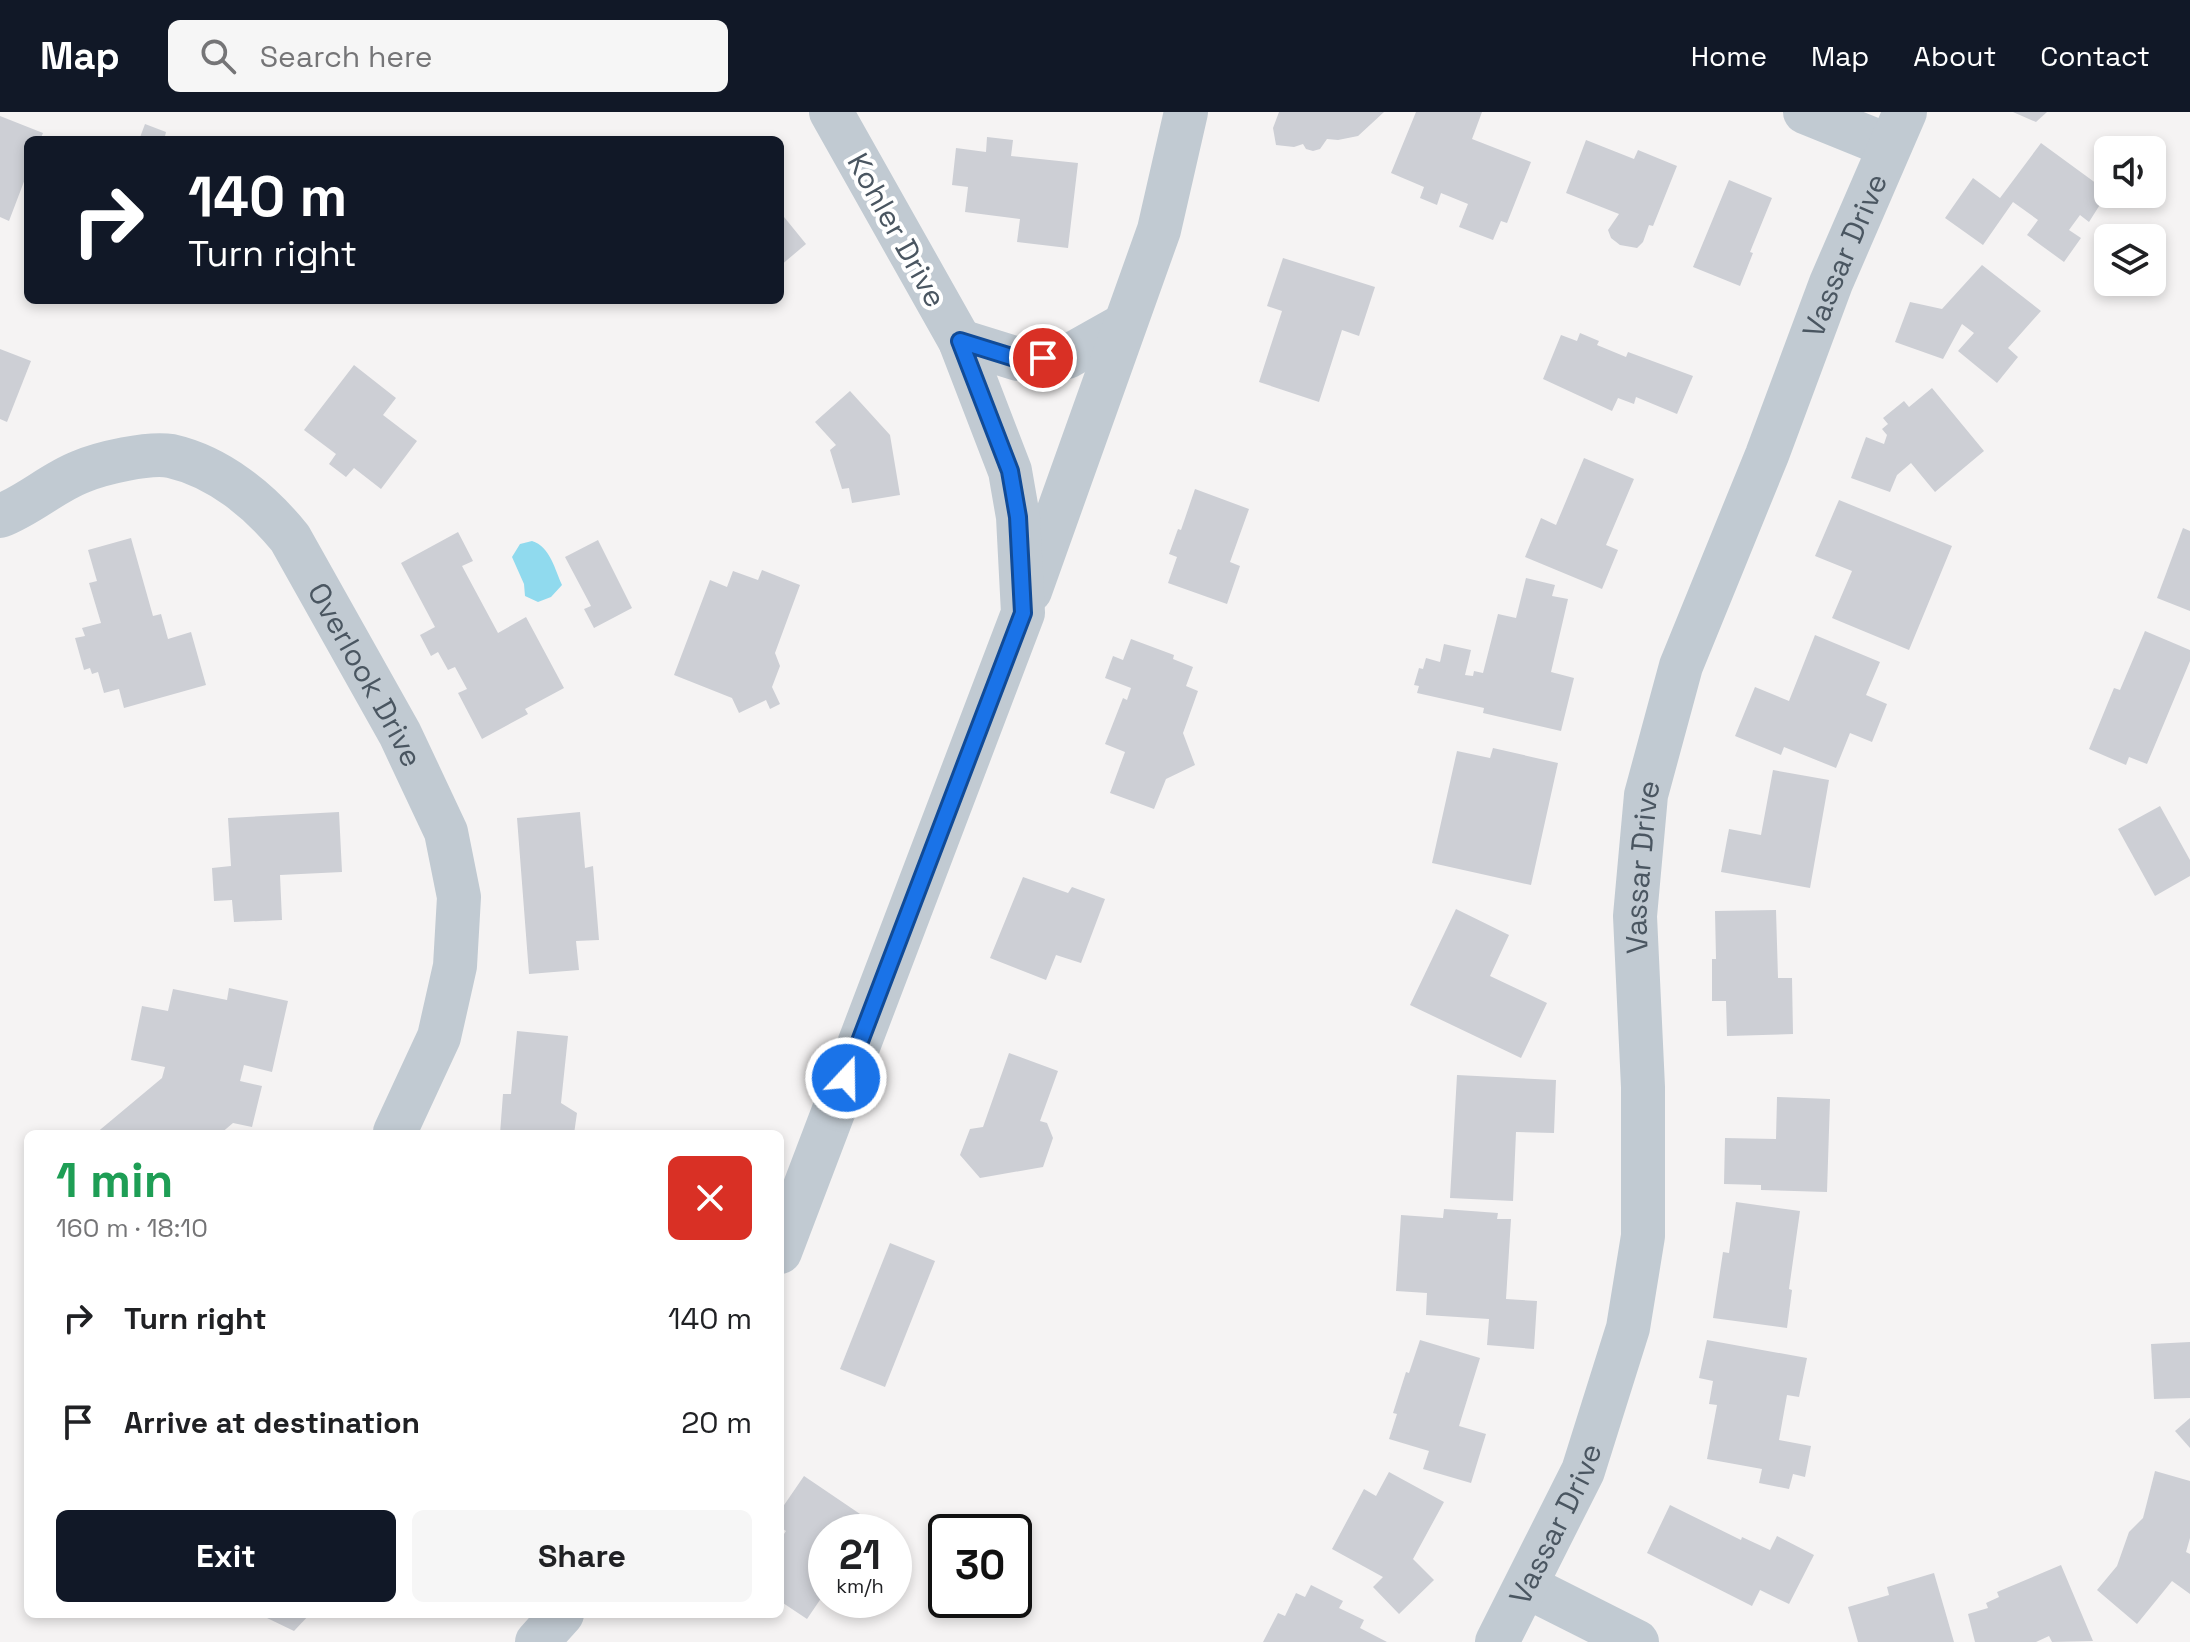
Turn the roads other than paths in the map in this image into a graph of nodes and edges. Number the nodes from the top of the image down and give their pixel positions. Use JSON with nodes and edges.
{"nodes":[{"id":1,"x":831,"y":112,"type":"edge"},
{"id":2,"x":1186,"y":112,"type":"edge"},
{"id":3,"x":1805,"y":112,"type":"edge"},
{"id":4,"x":1897,"y":129,"type":"edge"},
{"id":5,"x":1124,"y":325,"type":"junction"},
{"id":6,"x":960,"y":341,"type":"junction"},
{"id":7,"x":0,"y":516,"type":"edge"},
{"id":8,"x":1023,"y":613,"type":"junction"},
{"id":9,"x":396,"y":1130,"type":"edge"},
{"id":10,"x":784,"y":1241,"type":"edge"},
{"id":11,"x":1526,"y":1586,"type":"junction"},
{"id":12,"x":558,"y":1618,"type":"edge"},
{"id":13,"x":537,"y":1642,"type":"edge"},
{"id":14,"x":1497,"y":1642,"type":"edge"},
{"id":15,"x":1637,"y":1642,"type":"edge"}],
"edges":[{"from":1,"to":6,"type":"street","name":"Kohler Drive"},
{"from":2,"to":5,"type":"street"},
{"from":3,"to":4,"type":"street"},
{"from":4,"to":11,"type":"street","name":"Vassar Drive"},
{"from":5,"to":6,"type":"street"},
{"from":5,"to":8,"type":"street"},
{"from":6,"to":8,"type":"street","name":"Kohler Drive"},
{"from":7,"to":9,"type":"street","name":"Overlook Drive"},
{"from":8,"to":10,"type":"street","name":"Kohler Drive"},
{"from":11,"to":14,"type":"street","name":"Vassar Drive"},
{"from":11,"to":15,"type":"street"},
{"from":12,"to":13,"type":"street"}]}
